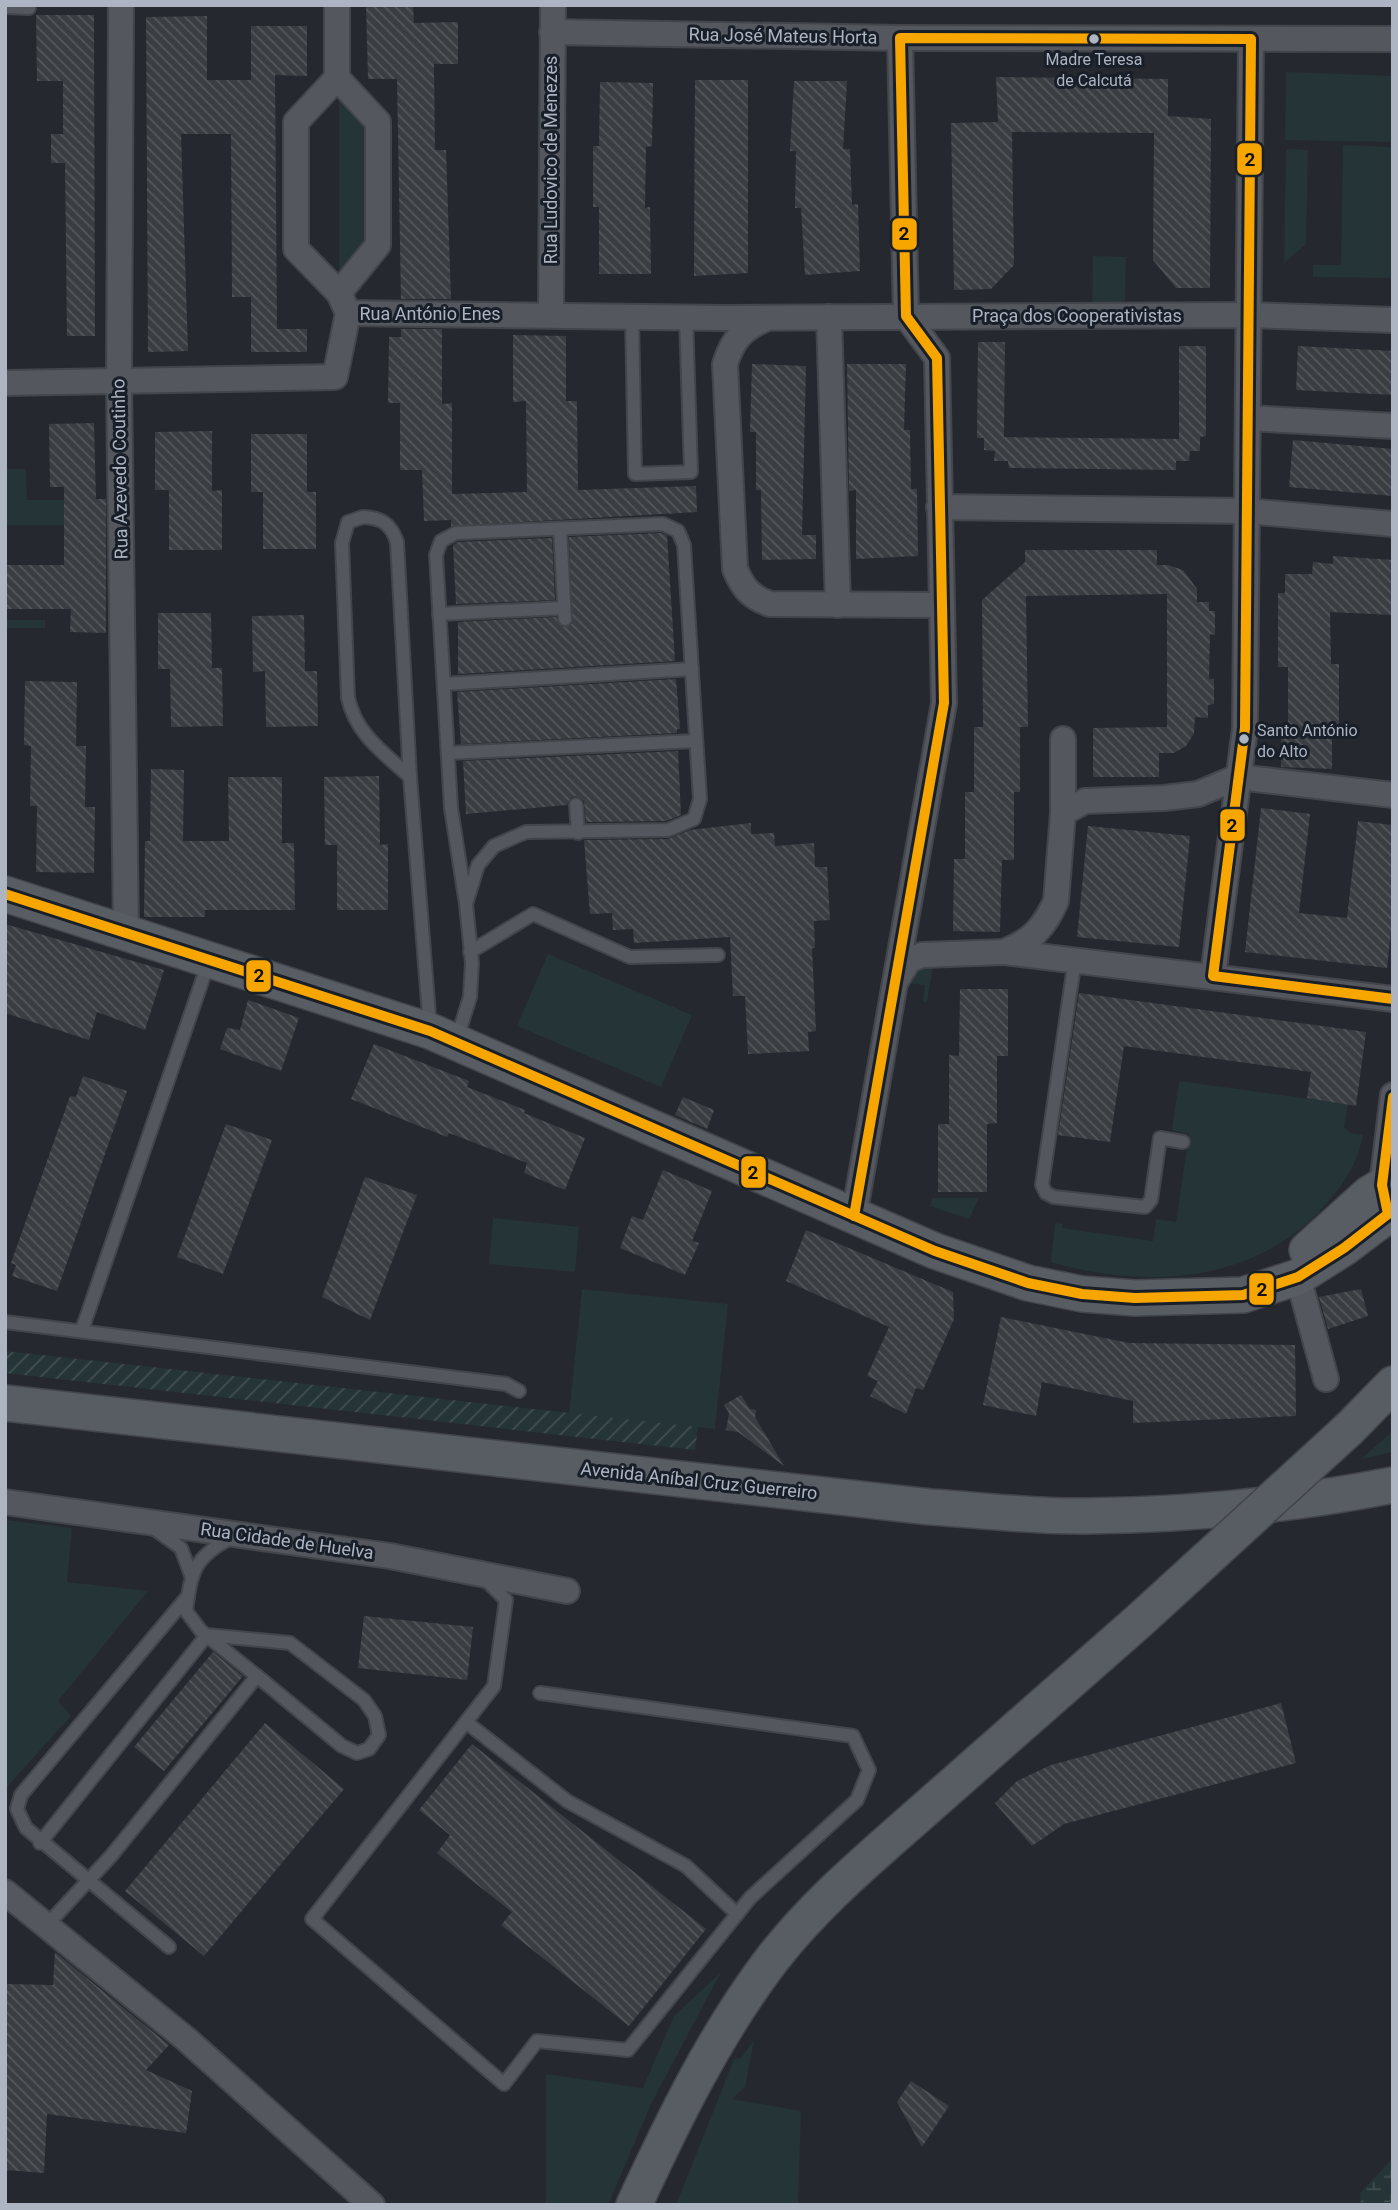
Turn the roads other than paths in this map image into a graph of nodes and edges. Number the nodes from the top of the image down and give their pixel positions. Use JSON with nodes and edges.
{"nodes":[{"id":1,"x":121,"y":5,"type":"edge"},
{"id":2,"x":337,"y":5,"type":"edge"},
{"id":3,"x":553,"y":5,"type":"edge"},
{"id":4,"x":5,"y":7,"type":"edge"},
{"id":5,"x":29,"y":8,"type":"dead end"},
{"id":6,"x":552,"y":32,"type":"junction"},
{"id":7,"x":900,"y":38,"type":"junction"},
{"id":8,"x":1251,"y":39,"type":"junction"},
{"id":9,"x":1393,"y":39,"type":"edge"},
{"id":10,"x":337,"y":78,"type":"junction"},
{"id":11,"x":343,"y":303,"type":"junction"},
{"id":12,"x":551,"y":314,"type":"junction"},
{"id":13,"x":1249,"y":315,"type":"junction"},
{"id":14,"x":632,"y":316,"type":"junction"},
{"id":15,"x":686,"y":316,"type":"junction"},
{"id":16,"x":906,"y":316,"type":"junction"},
{"id":17,"x":771,"y":317,"type":"junction"},
{"id":18,"x":829,"y":317,"type":"junction"},
{"id":19,"x":1393,"y":320,"type":"edge"},
{"id":20,"x":725,"y":364,"type":"junction"},
{"id":21,"x":119,"y":382,"type":"junction"},
{"id":22,"x":5,"y":383,"type":"edge"},
{"id":23,"x":1248,"y":418,"type":"junction"},
{"id":24,"x":1393,"y":426,"type":"edge"},
{"id":25,"x":939,"y":507,"type":"junction"},
{"id":26,"x":1247,"y":511,"type":"junction"},
{"id":27,"x":1393,"y":524,"type":"edge"},
{"id":28,"x":560,"y":529,"type":"junction"},
{"id":29,"x":838,"y":605,"type":"junction"},
{"id":30,"x":942,"y":605,"type":"junction"},
{"id":31,"x":439,"y":614,"type":"junction"},
{"id":32,"x":692,"y":669,"type":"junction"},
{"id":33,"x":444,"y":684,"type":"junction"},
{"id":34,"x":1063,"y":739,"type":"dead end"},
{"id":35,"x":696,"y":741,"type":"junction"},
{"id":36,"x":448,"y":754,"type":"junction"},
{"id":37,"x":410,"y":777,"type":"junction"},
{"id":38,"x":1238,"y":778,"type":"junction"},
{"id":39,"x":1393,"y":794,"type":"edge"},
{"id":40,"x":576,"y":804,"type":"dead end"},
{"id":41,"x":1063,"y":813,"type":"junction"},
{"id":42,"x":578,"y":833,"type":"junction"},
{"id":43,"x":5,"y":894,"type":"edge"},
{"id":44,"x":1056,"y":901,"type":"junction"},
{"id":45,"x":466,"y":904,"type":"junction"},
{"id":46,"x":909,"y":907,"type":"junction"},
{"id":47,"x":126,"y":932,"type":"junction"},
{"id":48,"x":470,"y":951,"type":"junction"},
{"id":49,"x":939,"y":952,"type":"junction"},
{"id":50,"x":1004,"y":952,"type":"junction"},
{"id":51,"x":719,"y":955,"type":"dead end"},
{"id":52,"x":1075,"y":959,"type":"junction"},
{"id":53,"x":209,"y":960,"type":"junction"},
{"id":54,"x":1213,"y":976,"type":"junction"},
{"id":55,"x":894,"y":985,"type":"junction"},
{"id":56,"x":1393,"y":999,"type":"edge"},
{"id":57,"x":443,"y":1036,"type":"junction"},
{"id":58,"x":1393,"y":1095,"type":"edge"},
{"id":59,"x":1183,"y":1142,"type":"dead end"},
{"id":60,"x":1389,"y":1197,"type":"edge"},
{"id":61,"x":853,"y":1216,"type":"junction"},
{"id":62,"x":1298,"y":1277,"type":"junction"},
{"id":63,"x":1164,"y":1299,"type":"junction"},
{"id":64,"x":5,"y":1322,"type":"edge"},
{"id":65,"x":82,"y":1330,"type":"junction"},
{"id":66,"x":1326,"y":1378,"type":"dead end"},
{"id":67,"x":519,"y":1391,"type":"dead end"},
{"id":68,"x":1388,"y":1391,"type":"edge"},
{"id":69,"x":5,"y":1403,"type":"edge"},
{"id":70,"x":1393,"y":1485,"type":"edge"},
{"id":71,"x":5,"y":1502,"type":"edge"},
{"id":72,"x":130,"y":1519,"type":"junction"},
{"id":73,"x":238,"y":1535,"type":"junction"},
{"id":74,"x":480,"y":1574,"type":"junction"},
{"id":75,"x":191,"y":1576,"type":"junction"},
{"id":76,"x":567,"y":1591,"type":"dead end"},
{"id":77,"x":188,"y":1596,"type":"junction"},
{"id":78,"x":206,"y":1635,"type":"junction"},
{"id":79,"x":257,"y":1676,"type":"junction"},
{"id":80,"x":540,"y":1693,"type":"dead end"},
{"id":81,"x":466,"y":1722,"type":"junction"},
{"id":82,"x":40,"y":1843,"type":"junction"},
{"id":83,"x":89,"y":1881,"type":"junction"},
{"id":84,"x":5,"y":1892,"type":"edge"},
{"id":85,"x":737,"y":1914,"type":"junction"},
{"id":86,"x":47,"y":1925,"type":"junction"},
{"id":87,"x":169,"y":1947,"type":"dead end"},
{"id":88,"x":372,"y":2205,"type":"edge"},
{"id":89,"x":635,"y":2205,"type":"edge"}],
"edges":[{"from":1,"to":21,"type":"street","name":"Rua Azevedo Coutinho"},
{"from":2,"to":10,"type":"street"},
{"from":3,"to":6,"type":"street","name":"Rua Ludovico de Menezes"},
{"from":4,"to":5,"type":"lane"},
{"from":6,"to":7,"type":"street","name":"Rua José Mateus Horta"},
{"from":6,"to":12,"type":"street","name":"Rua Ludovico de Menezes"},
{"from":7,"to":8,"type":"street","name":"Rua José Mateus Horta"},
{"from":7,"to":16,"type":"street"},
{"from":8,"to":9,"type":"street","name":"Rua José Mateus Horta"},
{"from":8,"to":13,"type":"street"},
{"from":10,"to":11,"type":"street"},
{"from":10,"to":11,"type":"street"},
{"from":11,"to":12,"type":"street","name":"Rua António Enes"},
{"from":11,"to":21,"type":"street","name":"Rua António Enes"},
{"from":12,"to":14,"type":"street","name":"Rua António Enes"},
{"from":13,"to":16,"type":"street","name":"Praça dos Cooperativistas"},
{"from":13,"to":19,"type":"street","name":"Praça dos Cooperativistas"},
{"from":13,"to":23,"type":"street"},
{"from":14,"to":15,"type":"street","name":"Rua António Enes"},
{"from":14,"to":15,"type":"lane"},
{"from":15,"to":17,"type":"street","name":"Rua António Enes"},
{"from":15,"to":20,"type":"street"},
{"from":16,"to":18,"type":"street","name":"Rua António Enes"},
{"from":16,"to":25,"type":"street"},
{"from":17,"to":18,"type":"street","name":"Rua António Enes"},
{"from":17,"to":20,"type":"street"},
{"from":18,"to":29,"type":"street"},
{"from":20,"to":29,"type":"street"},
{"from":21,"to":22,"type":"street","name":"Rua António Enes"},
{"from":21,"to":47,"type":"street","name":"Rua Azevedo Coutinho"},
{"from":23,"to":24,"type":"street"},
{"from":23,"to":26,"type":"street"},
{"from":25,"to":26,"type":"street"},
{"from":25,"to":30,"type":"street"},
{"from":26,"to":27,"type":"street"},
{"from":26,"to":38,"type":"street"},
{"from":28,"to":31,"type":"lane"},
{"from":28,"to":31,"type":"lane"},
{"from":28,"to":32,"type":"lane"},
{"from":29,"to":30,"type":"street"},
{"from":30,"to":46,"type":"street"},
{"from":31,"to":33,"type":"lane"},
{"from":32,"to":33,"type":"lane"},
{"from":32,"to":35,"type":"lane"},
{"from":33,"to":36,"type":"lane"},
{"from":34,"to":41,"type":"street"},
{"from":35,"to":36,"type":"lane"},
{"from":35,"to":42,"type":"lane"},
{"from":36,"to":45,"type":"lane"},
{"from":37,"to":37,"type":"lane"},
{"from":37,"to":57,"type":"lane"},
{"from":38,"to":39,"type":"street"},
{"from":38,"to":41,"type":"street"},
{"from":38,"to":54,"type":"street"},
{"from":40,"to":42,"type":"lane"},
{"from":41,"to":44,"type":"street"},
{"from":42,"to":45,"type":"lane"},
{"from":43,"to":47,"type":"street"},
{"from":44,"to":50,"type":"street"},
{"from":44,"to":52,"type":"street"},
{"from":45,"to":48,"type":"lane"},
{"from":46,"to":49,"type":"street"},
{"from":46,"to":55,"type":"street"},
{"from":47,"to":53,"type":"street"},
{"from":48,"to":51,"type":"lane"},
{"from":48,"to":57,"type":"lane"},
{"from":49,"to":50,"type":"street"},
{"from":49,"to":55,"type":"street"},
{"from":50,"to":52,"type":"street"},
{"from":52,"to":54,"type":"street"},
{"from":52,"to":59,"type":"lane"},
{"from":53,"to":57,"type":"street"},
{"from":53,"to":65,"type":"lane"},
{"from":54,"to":56,"type":"street"},
{"from":55,"to":61,"type":"street"},
{"from":57,"to":61,"type":"street"},
{"from":58,"to":60,"type":"street"},
{"from":60,"to":62,"type":"street"},
{"from":60,"to":63,"type":"street"},
{"from":61,"to":63,"type":"street"},
{"from":62,"to":63,"type":"street"},
{"from":62,"to":66,"type":"street"},
{"from":64,"to":65,"type":"lane"},
{"from":65,"to":67,"type":"lane"},
{"from":68,"to":89,"type":"street","bridge":true},
{"from":69,"to":70,"type":"street","name":"Avenida Aníbal Cruz Guerreiro"},
{"from":71,"to":72,"type":"street","name":"Rua Cidade de Huelva"},
{"from":72,"to":73,"type":"street","name":"Rua Cidade de Huelva"},
{"from":72,"to":75,"type":"lane"},
{"from":73,"to":74,"type":"street","name":"Rua Cidade de Huelva"},
{"from":73,"to":75,"type":"lane"},
{"from":74,"to":76,"type":"street","name":"Rua Cidade de Huelva"},
{"from":74,"to":81,"type":"lane"},
{"from":75,"to":77,"type":"lane"},
{"from":77,"to":78,"type":"lane"},
{"from":77,"to":82,"type":"lane"},
{"from":78,"to":79,"type":"lane"},
{"from":78,"to":79,"type":"lane"},
{"from":78,"to":82,"type":"lane"},
{"from":79,"to":83,"type":"lane"},
{"from":80,"to":85,"type":"lane"},
{"from":81,"to":85,"type":"lane"},
{"from":81,"to":85,"type":"lane"},
{"from":82,"to":83,"type":"lane"},
{"from":83,"to":86,"type":"lane"},
{"from":83,"to":87,"type":"lane"},
{"from":84,"to":86,"type":"street"},
{"from":86,"to":88,"type":"street"}]}
